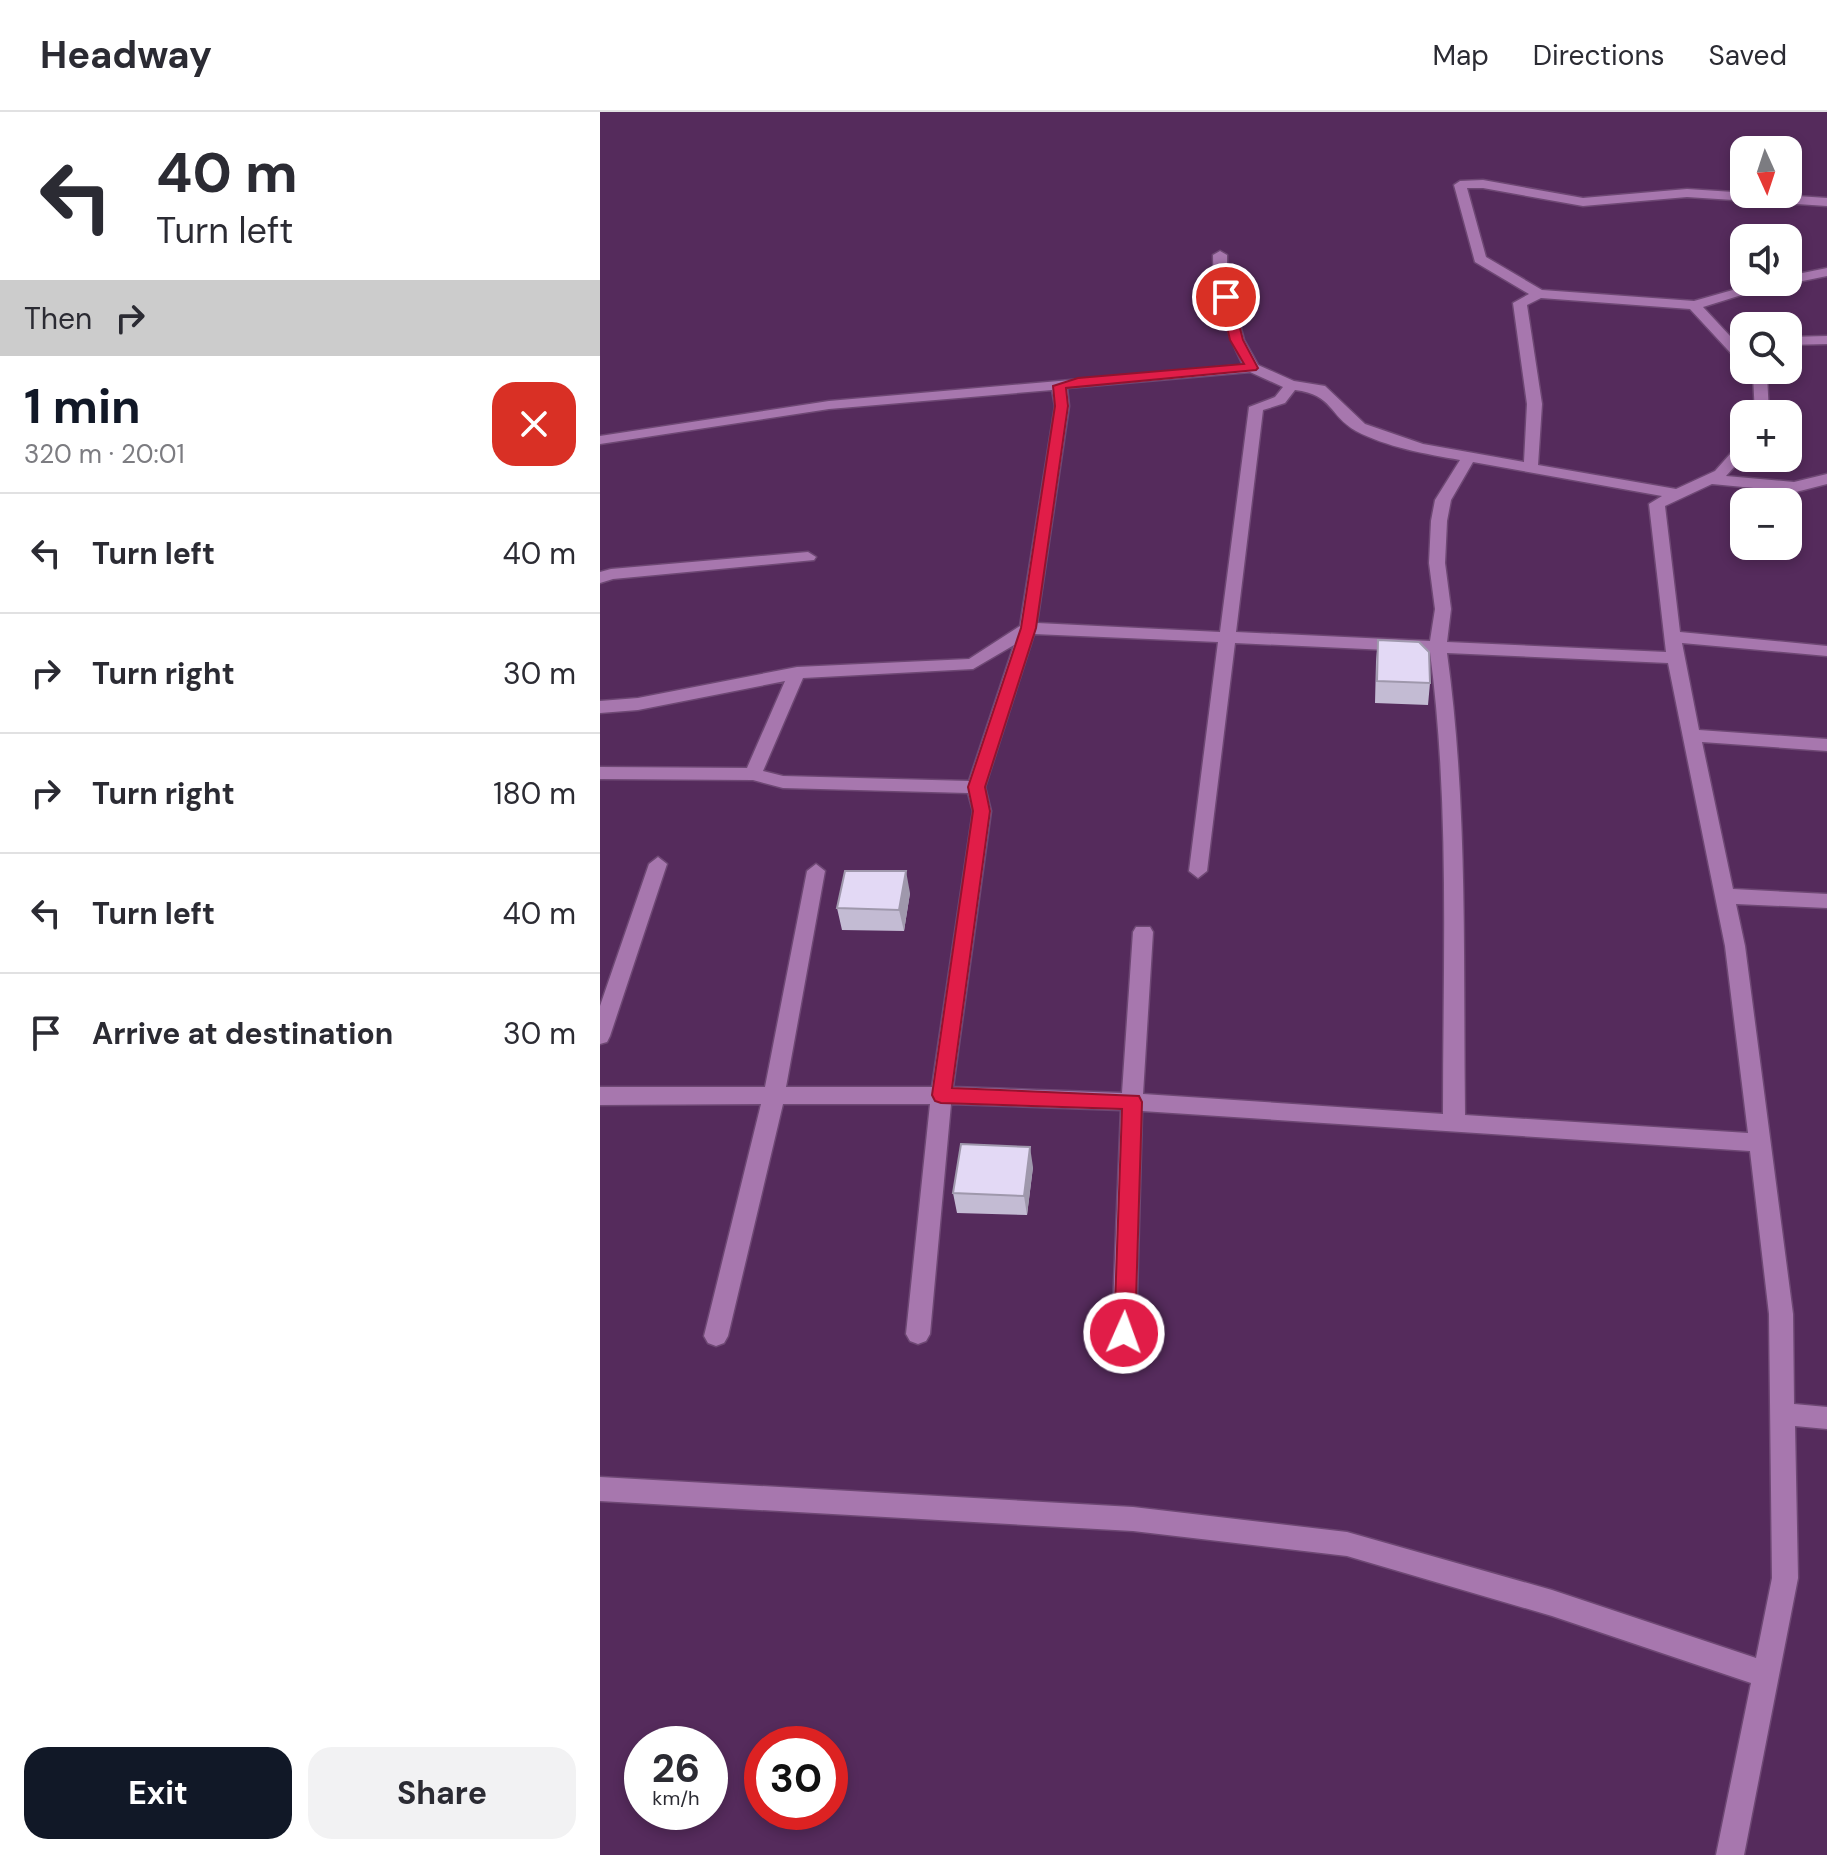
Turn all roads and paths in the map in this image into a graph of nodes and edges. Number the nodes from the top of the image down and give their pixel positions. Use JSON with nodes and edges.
{"nodes":[{"id":1,"x":1827,"y":202,"type":"edge"},
{"id":2,"x":1220,"y":255,"type":"dead end"},
{"id":3,"x":1827,"y":272,"type":"edge"},
{"id":4,"x":1802,"y":277,"type":"edge"},
{"id":5,"x":1539,"y":294,"type":"junction"},
{"id":6,"x":1730,"y":295,"type":"edge"},
{"id":7,"x":1694,"y":305,"type":"junction"},
{"id":8,"x":1730,"y":339,"type":"edge"},
{"id":9,"x":1827,"y":340,"type":"edge"},
{"id":10,"x":1802,"y":341,"type":"edge"},
{"id":11,"x":1252,"y":368,"type":"junction"},
{"id":12,"x":1291,"y":385,"type":"junction"},
{"id":13,"x":1059,"y":386,"type":"junction"},
{"id":14,"x":600,"y":440,"type":"edge"},
{"id":15,"x":1469,"y":457,"type":"junction"},
{"id":16,"x":1730,"y":463,"type":"edge"},
{"id":17,"x":1530,"y":468,"type":"junction"},
{"id":18,"x":1709,"y":479,"type":"junction"},
{"id":19,"x":1827,"y":479,"type":"edge"},
{"id":20,"x":1678,"y":494,"type":"junction"},
{"id":21,"x":808,"y":557,"type":"dead end"},
{"id":22,"x":600,"y":578,"type":"edge"},
{"id":23,"x":1028,"y":628,"type":"junction"},
{"id":24,"x":1227,"y":638,"type":"junction"},
{"id":25,"x":1438,"y":646,"type":"junction"},
{"id":26,"x":1674,"y":647,"type":"junction"},
{"id":27,"x":1827,"y":651,"type":"edge"},
{"id":28,"x":797,"y":673,"type":"junction"},
{"id":29,"x":600,"y":707,"type":"edge"},
{"id":30,"x":1691,"y":735,"type":"junction"},
{"id":31,"x":1827,"y":745,"type":"edge"},
{"id":32,"x":600,"y":773,"type":"edge"},
{"id":33,"x":753,"y":774,"type":"junction"},
{"id":34,"x":976,"y":787,"type":"junction"},
{"id":35,"x":658,"y":864,"type":"dead end"},
{"id":36,"x":816,"y":871,"type":"dead end"},
{"id":37,"x":1198,"y":871,"type":"dead end"},
{"id":38,"x":1725,"y":896,"type":"junction"},
{"id":39,"x":1827,"y":901,"type":"edge"},
{"id":40,"x":1143,"y":932,"type":"dead end"},
{"id":41,"x":600,"y":1036,"type":"edge"},
{"id":42,"x":941,"y":1095,"type":"junction"},
{"id":43,"x":600,"y":1096,"type":"edge"},
{"id":44,"x":774,"y":1096,"type":"junction"},
{"id":45,"x":1132,"y":1102,"type":"junction"},
{"id":46,"x":1454,"y":1122,"type":"junction"},
{"id":47,"x":1760,"y":1143,"type":"junction"},
{"id":48,"x":1124,"y":1333,"type":"dead end"},
{"id":49,"x":918,"y":1334,"type":"dead end"},
{"id":50,"x":716,"y":1336,"type":"dead end"},
{"id":51,"x":1783,"y":1414,"type":"junction"},
{"id":52,"x":1827,"y":1418,"type":"edge"},
{"id":53,"x":600,"y":1489,"type":"edge"},
{"id":54,"x":1766,"y":1675,"type":"junction"},
{"id":55,"x":1730,"y":1855,"type":"edge"}],
"edges":[{"from":1,"to":5,"type":"street"},
{"from":2,"to":11,"type":"street"},
{"from":3,"to":4,"type":"street"},
{"from":5,"to":7,"type":"street"},
{"from":5,"to":17,"type":"street"},
{"from":6,"to":7,"type":"street"},
{"from":7,"to":8,"type":"street"},
{"from":9,"to":10,"type":"street"},
{"from":11,"to":12,"type":"street"},
{"from":11,"to":13,"type":"street"},
{"from":12,"to":15,"type":"street"},
{"from":12,"to":24,"type":"street"},
{"from":13,"to":14,"type":"street"},
{"from":13,"to":23,"type":"street"},
{"from":15,"to":17,"type":"street"},
{"from":15,"to":25,"type":"street"},
{"from":16,"to":18,"type":"street"},
{"from":17,"to":20,"type":"street"},
{"from":18,"to":19,"type":"street"},
{"from":18,"to":20,"type":"street"},
{"from":20,"to":26,"type":"street"},
{"from":21,"to":22,"type":"street"},
{"from":23,"to":24,"type":"street"},
{"from":23,"to":28,"type":"street"},
{"from":23,"to":34,"type":"street"},
{"from":24,"to":25,"type":"street"},
{"from":24,"to":37,"type":"street"},
{"from":25,"to":26,"type":"street"},
{"from":25,"to":46,"type":"street"},
{"from":26,"to":27,"type":"street"},
{"from":26,"to":30,"type":"street"},
{"from":28,"to":29,"type":"street"},
{"from":28,"to":33,"type":"street"},
{"from":30,"to":31,"type":"street"},
{"from":30,"to":38,"type":"street"},
{"from":32,"to":33,"type":"street"},
{"from":33,"to":34,"type":"street"},
{"from":34,"to":42,"type":"street"},
{"from":35,"to":41,"type":"street"},
{"from":36,"to":44,"type":"street"},
{"from":38,"to":39,"type":"street"},
{"from":38,"to":47,"type":"street"},
{"from":40,"to":45,"type":"street"},
{"from":42,"to":44,"type":"street"},
{"from":42,"to":45,"type":"street"},
{"from":42,"to":49,"type":"street"},
{"from":43,"to":44,"type":"street"},
{"from":44,"to":50,"type":"street"},
{"from":45,"to":46,"type":"street"},
{"from":45,"to":48,"type":"street"},
{"from":46,"to":47,"type":"street"},
{"from":47,"to":51,"type":"street"},
{"from":51,"to":52,"type":"street"},
{"from":51,"to":54,"type":"street"},
{"from":53,"to":54,"type":"street"},
{"from":54,"to":55,"type":"street"}]}
